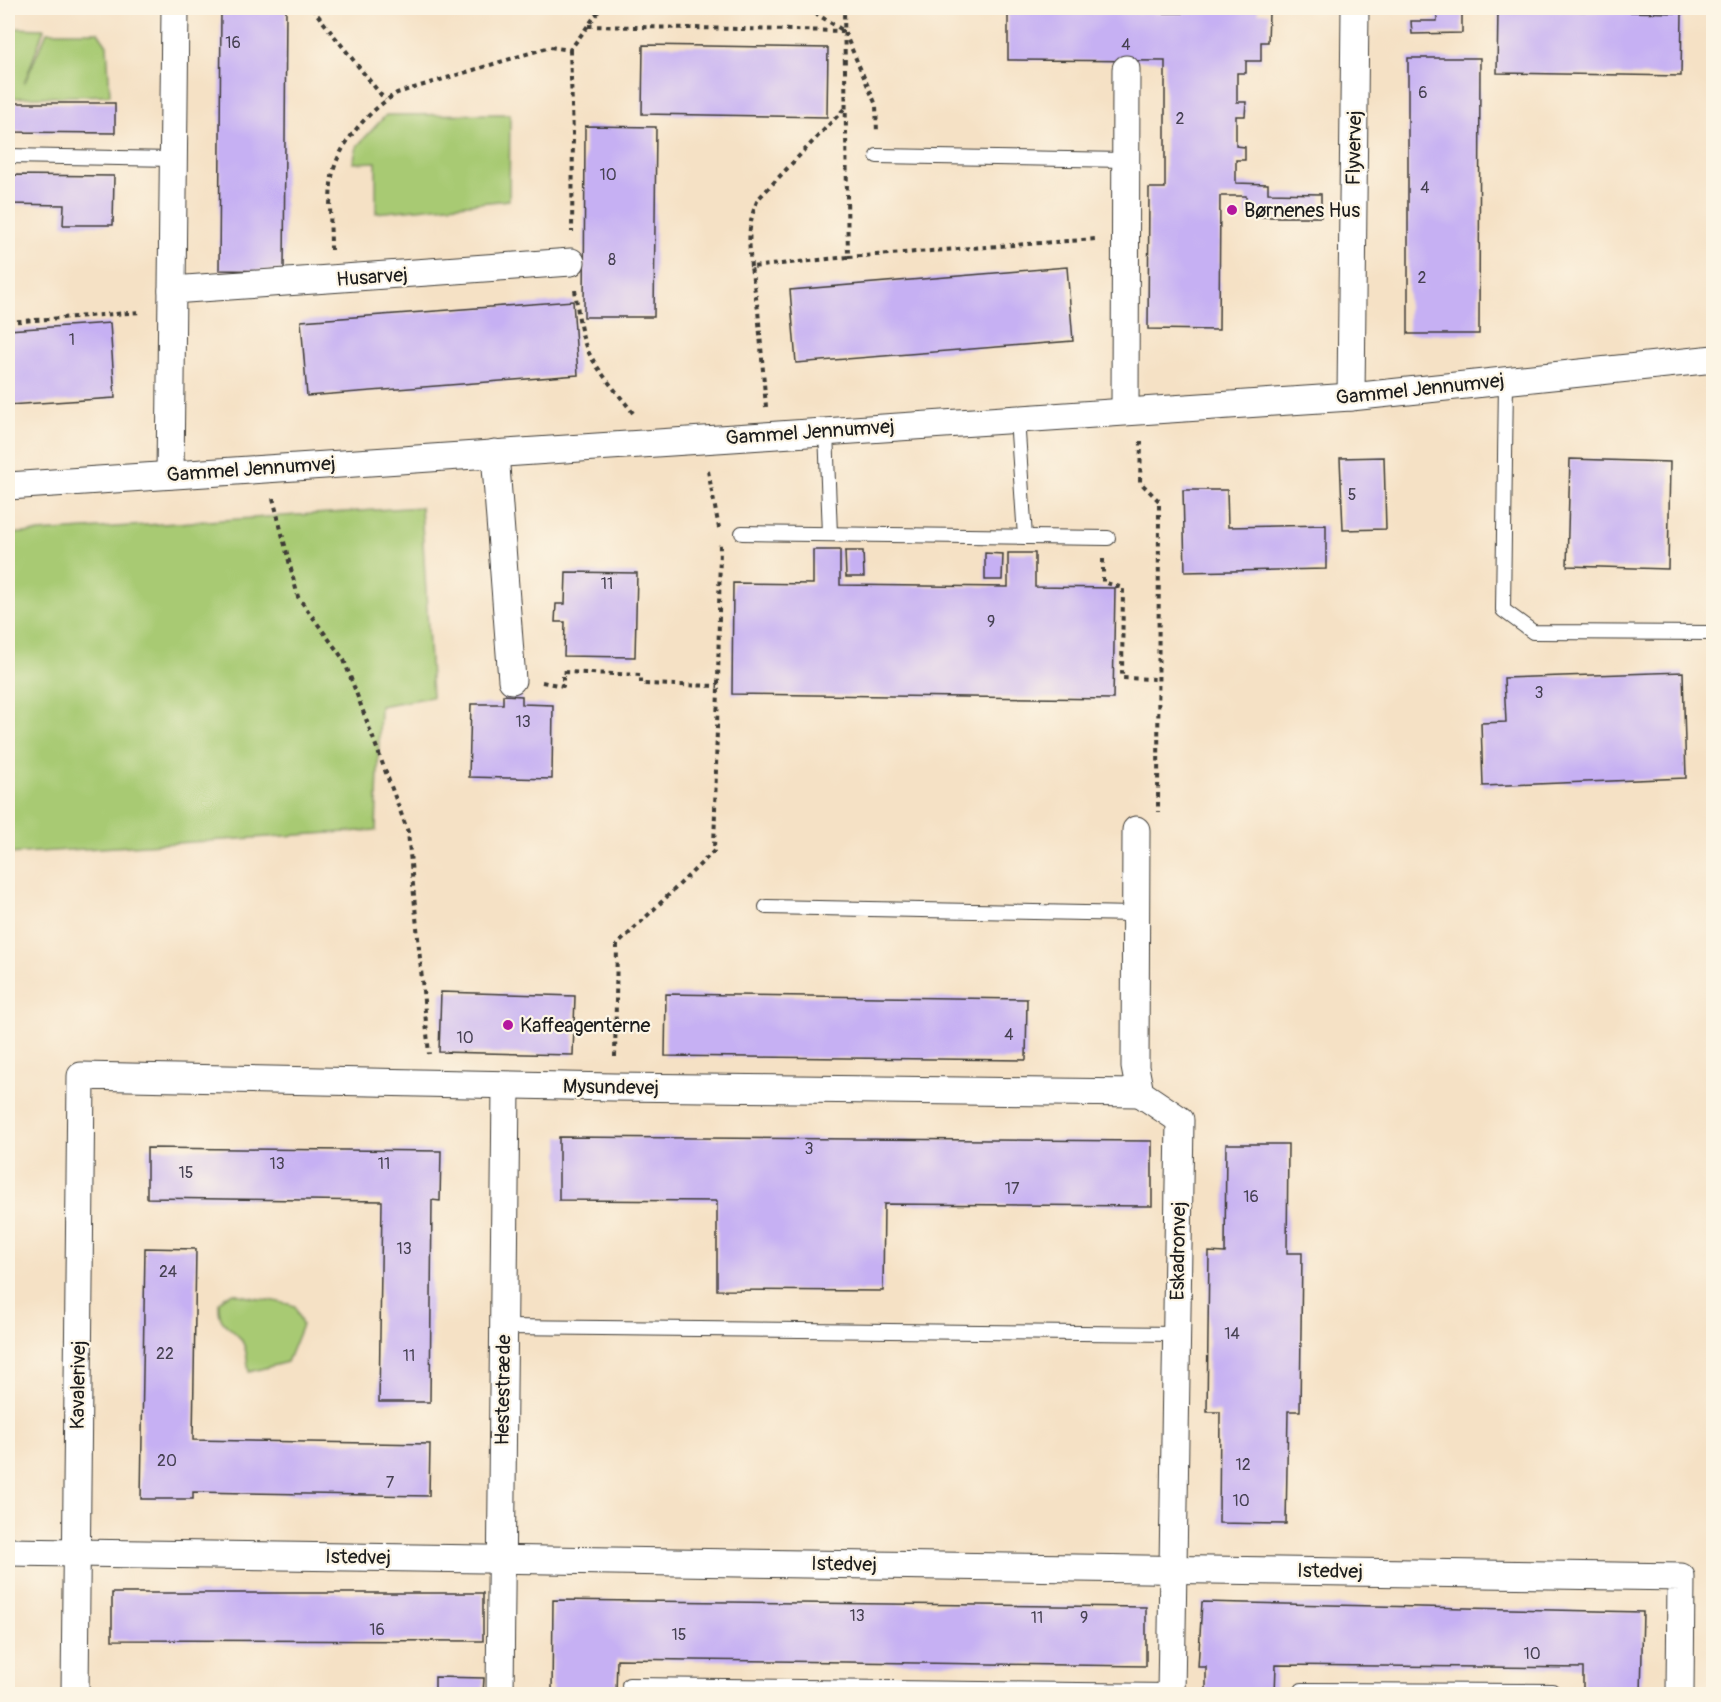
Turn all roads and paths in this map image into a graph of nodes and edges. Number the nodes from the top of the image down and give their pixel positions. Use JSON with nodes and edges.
{"nodes":[{"id":1,"x":175,"y":8,"type":"edge"},
{"id":2,"x":312,"y":8,"type":"edge"},
{"id":3,"x":601,"y":8,"type":"edge"},
{"id":4,"x":807,"y":8,"type":"edge"},
{"id":5,"x":844,"y":8,"type":"edge"},
{"id":6,"x":1355,"y":8,"type":"edge"},
{"id":7,"x":588,"y":26,"type":"junction"},
{"id":8,"x":844,"y":31,"type":"junction"},
{"id":9,"x":1126,"y":69,"type":"dead end"},
{"id":10,"x":385,"y":100,"type":"junction"},
{"id":11,"x":845,"y":108,"type":"junction"},
{"id":12,"x":8,"y":156,"type":"edge"},
{"id":13,"x":877,"y":156,"type":"joint"},
{"id":14,"x":174,"y":159,"type":"junction"},
{"id":15,"x":1126,"y":160,"type":"junction"},
{"id":16,"x":1126,"y":237,"type":"junction"},
{"id":17,"x":848,"y":257,"type":"junction"},
{"id":18,"x":571,"y":262,"type":"dead end"},
{"id":19,"x":751,"y":267,"type":"junction"},
{"id":20,"x":331,"y":280,"type":"junction"},
{"id":21,"x":172,"y":290,"type":"junction"},
{"id":22,"x":142,"y":312,"type":"dead end"},
{"id":23,"x":8,"y":322,"type":"edge"},
{"id":24,"x":1713,"y":359,"type":"edge"},
{"id":25,"x":1506,"y":381,"type":"junction"},
{"id":26,"x":1351,"y":397,"type":"junction"},
{"id":27,"x":1133,"y":411,"type":"junction"},
{"id":28,"x":1017,"y":418,"type":"junction"},
{"id":29,"x":826,"y":431,"type":"junction"},
{"id":30,"x":768,"y":435,"type":"junction"},
{"id":31,"x":702,"y":440,"type":"junction"},
{"id":32,"x":495,"y":453,"type":"junction"},
{"id":33,"x":265,"y":468,"type":"junction"},
{"id":34,"x":170,"y":475,"type":"junction"},
{"id":35,"x":8,"y":486,"type":"edge"},
{"id":36,"x":742,"y":533,"type":"dead end"},
{"id":37,"x":830,"y":534,"type":"junction"},
{"id":38,"x":1025,"y":537,"type":"junction"},
{"id":39,"x":1106,"y":538,"type":"joint"},
{"id":40,"x":1713,"y":633,"type":"edge"},
{"id":41,"x":1159,"y":679,"type":"junction"},
{"id":42,"x":512,"y":680,"type":"joint"},
{"id":43,"x":718,"y":686,"type":"junction"},
{"id":44,"x":1136,"y":830,"type":"joint"},
{"id":45,"x":766,"y":907,"type":"dead end"},
{"id":46,"x":1135,"y":914,"type":"junction"},
{"id":47,"x":81,"y":1076,"type":"joint"},
{"id":48,"x":432,"y":1084,"type":"junction"},
{"id":49,"x":506,"y":1086,"type":"junction"},
{"id":50,"x":614,"y":1088,"type":"junction"},
{"id":51,"x":1140,"y":1093,"type":"junction"},
{"id":52,"x":504,"y":1327,"type":"junction"},
{"id":53,"x":1177,"y":1334,"type":"junction"},
{"id":54,"x":8,"y":1552,"type":"edge"},
{"id":55,"x":77,"y":1552,"type":"junction"},
{"id":56,"x":501,"y":1559,"type":"junction"},
{"id":57,"x":1173,"y":1569,"type":"junction"},
{"id":58,"x":629,"y":1685,"type":"dead end"},
{"id":59,"x":913,"y":1691,"type":"edge"},
{"id":60,"x":1098,"y":1692,"type":"edge"},
{"id":61,"x":1171,"y":1693,"type":"edge"},
{"id":62,"x":75,"y":1695,"type":"edge"},
{"id":63,"x":500,"y":1695,"type":"edge"},
{"id":64,"x":1302,"y":1695,"type":"edge"},
{"id":65,"x":1552,"y":1695,"type":"edge"},
{"id":66,"x":1680,"y":1695,"type":"edge"}],
"edges":[{"from":1,"to":14,"type":"street"},
{"from":2,"to":10,"type":"path"},
{"from":3,"to":7,"type":"path"},
{"from":4,"to":8,"type":"path"},
{"from":5,"to":8,"type":"path"},
{"from":6,"to":26,"type":"street","name":"Flyvervej"},
{"from":7,"to":8,"type":"path"},
{"from":7,"to":10,"type":"path"},
{"from":8,"to":11,"type":"path"},
{"from":8,"to":13,"type":"path"},
{"from":9,"to":15,"type":"street"},
{"from":10,"to":20,"type":"path"},
{"from":11,"to":17,"type":"path"},
{"from":11,"to":19,"type":"path"},
{"from":12,"to":14,"type":"lane"},
{"from":13,"to":15,"type":"lane"},
{"from":14,"to":21,"type":"street"},
{"from":15,"to":16,"type":"street"},
{"from":16,"to":17,"type":"path"},
{"from":16,"to":27,"type":"street"},
{"from":17,"to":19,"type":"path"},
{"from":18,"to":20,"type":"street","name":"Husarvej"},
{"from":19,"to":30,"type":"path"},
{"from":20,"to":21,"type":"street","name":"Husarvej"},
{"from":21,"to":34,"type":"street"},
{"from":22,"to":23,"type":"path"},
{"from":24,"to":25,"type":"street","name":"Gammel Jennumvej"},
{"from":25,"to":26,"type":"street","name":"Gammel Jennumvej"},
{"from":25,"to":40,"type":"lane"},
{"from":26,"to":27,"type":"street","name":"Gammel Jennumvej"},
{"from":27,"to":28,"type":"street","name":"Gammel Jennumvej"},
{"from":27,"to":41,"type":"path"},
{"from":28,"to":29,"type":"street","name":"Gammel Jennumvej"},
{"from":28,"to":38,"type":"lane"},
{"from":29,"to":30,"type":"street","name":"Gammel Jennumvej"},
{"from":29,"to":37,"type":"lane"},
{"from":30,"to":31,"type":"street","name":"Gammel Jennumvej"},
{"from":31,"to":32,"type":"street","name":"Gammel Jennumvej"},
{"from":31,"to":43,"type":"path"},
{"from":32,"to":33,"type":"street","name":"Gammel Jennumvej"},
{"from":32,"to":42,"type":"street"},
{"from":33,"to":34,"type":"street","name":"Gammel Jennumvej"},
{"from":33,"to":48,"type":"path"},
{"from":34,"to":35,"type":"street","name":"Gammel Jennumvej"},
{"from":36,"to":37,"type":"lane"},
{"from":37,"to":38,"type":"lane"},
{"from":38,"to":39,"type":"lane"},
{"from":39,"to":41,"type":"path"},
{"from":41,"to":44,"type":"path"},
{"from":42,"to":43,"type":"path"},
{"from":43,"to":50,"type":"path"},
{"from":44,"to":46,"type":"street"},
{"from":45,"to":46,"type":"lane"},
{"from":46,"to":51,"type":"street"},
{"from":47,"to":48,"type":"street","name":"Mysundevej"},
{"from":47,"to":55,"type":"street","name":"Kavalerivej"},
{"from":48,"to":49,"type":"street","name":"Mysundevej"},
{"from":49,"to":50,"type":"street","name":"Mysundevej"},
{"from":49,"to":52,"type":"street","name":"Hestestræde"},
{"from":50,"to":51,"type":"street","name":"Mysundevej"},
{"from":51,"to":53,"type":"street","name":"Eskadronvej"},
{"from":52,"to":53,"type":"lane"},
{"from":52,"to":56,"type":"street","name":"Hestestræde"},
{"from":53,"to":57,"type":"street","name":"Eskadronvej"},
{"from":54,"to":55,"type":"street","name":"Istedvej"},
{"from":55,"to":56,"type":"street","name":"Istedvej"},
{"from":55,"to":62,"type":"street","name":"Kavalerivej"},
{"from":56,"to":57,"type":"street","name":"Istedvej"},
{"from":56,"to":63,"type":"street","name":"Hestestræde"},
{"from":57,"to":61,"type":"street","name":"Eskadronvej"},
{"from":57,"to":66,"type":"street","name":"Istedvej"},
{"from":58,"to":59,"type":"lane"},
{"from":59,"to":60,"type":"lane"},
{"from":60,"to":61,"type":"lane"},
{"from":64,"to":65,"type":"lane"}]}
